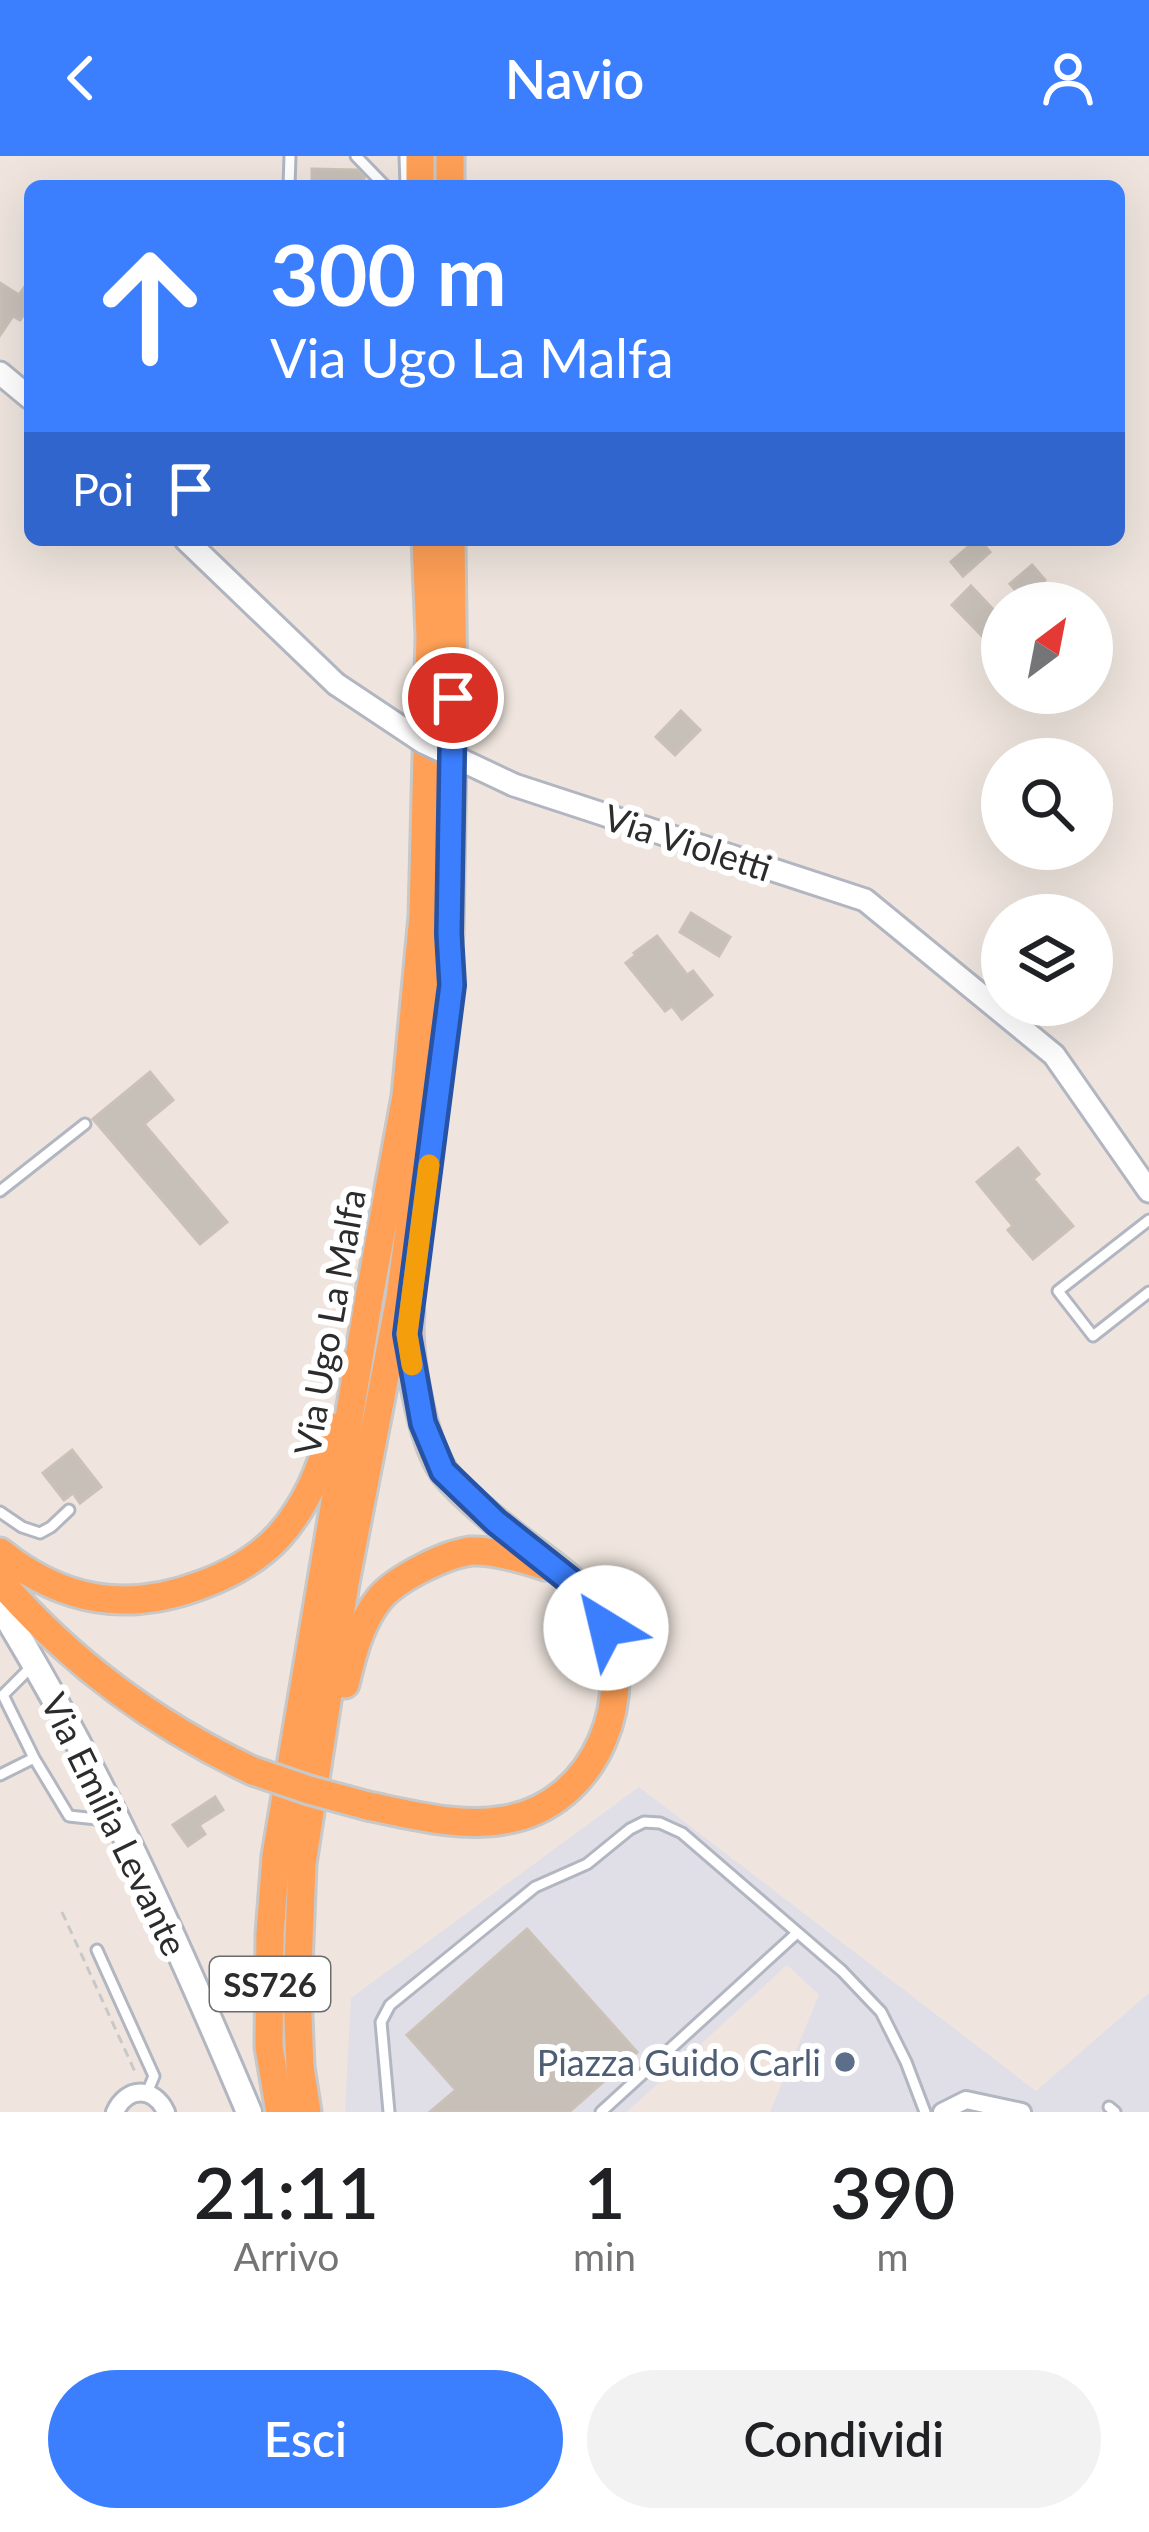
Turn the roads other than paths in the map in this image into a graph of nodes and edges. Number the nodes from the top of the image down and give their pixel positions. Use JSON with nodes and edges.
{"nodes":[{"id":1,"x":356,"y":156,"type":"edge"},
{"id":2,"x":378,"y":180,"type":"edge"},
{"id":3,"x":0,"y":373,"type":"edge"},
{"id":4,"x":24,"y":393,"type":"edge"},
{"id":5,"x":192,"y":546,"type":"edge"},
{"id":6,"x":426,"y":546,"type":"edge"},
{"id":7,"x":451,"y":546,"type":"edge"},
{"id":8,"x":449,"y":934,"type":"junction"},
{"id":9,"x":86,"y":1124,"type":"dead end"},
{"id":10,"x":0,"y":1191,"type":"edge"},
{"id":11,"x":1149,"y":1191,"type":"edge"},
{"id":12,"x":1149,"y":1220,"type":"edge"},
{"id":13,"x":1149,"y":1292,"type":"edge"},
{"id":14,"x":369,"y":1298,"type":"junction"},
{"id":15,"x":69,"y":1510,"type":"dead end"},
{"id":16,"x":0,"y":1512,"type":"edge"},
{"id":17,"x":0,"y":1552,"type":"edge"},
{"id":18,"x":560,"y":1572,"type":"junction"},
{"id":19,"x":0,"y":1581,"type":"edge"},
{"id":20,"x":0,"y":1606,"type":"edge"},
{"id":21,"x":35,"y":1663,"type":"junction"},
{"id":22,"x":34,"y":1758,"type":"junction"},
{"id":23,"x":0,"y":1775,"type":"edge"},
{"id":24,"x":118,"y":1821,"type":"junction"},
{"id":25,"x":302,"y":1864,"type":"junction"},
{"id":26,"x":797,"y":1933,"type":"junction"},
{"id":27,"x":97,"y":1950,"type":"dead end"},
{"id":28,"x":147,"y":2092,"type":"junction"},
{"id":29,"x":115,"y":2112,"type":"edge"},
{"id":30,"x":166,"y":2112,"type":"edge"},
{"id":31,"x":249,"y":2112,"type":"edge"},
{"id":32,"x":280,"y":2112,"type":"edge"},
{"id":33,"x":307,"y":2112,"type":"edge"},
{"id":34,"x":388,"y":2112,"type":"edge"},
{"id":35,"x":601,"y":2112,"type":"edge"},
{"id":36,"x":925,"y":2112,"type":"edge"},
{"id":37,"x":942,"y":2112,"type":"edge"},
{"id":38,"x":1022,"y":2112,"type":"edge"}],
"edges":[{"from":1,"to":2,"type":"lane"},
{"from":3,"to":4,"type":"street"},
{"from":5,"to":11,"type":"street","name":"Via Violetti","bridge":true},
{"from":6,"to":14,"type":"highway","name":"Via Ugo La Malfa","number":"SS726"},
{"from":7,"to":8,"type":"highway","name":"Via Ugo La Malfa","number":"SS726"},
{"from":8,"to":18,"type":"highway"},
{"from":8,"to":25,"type":"highway","name":"Via Ugo La Malfa","number":"SS726"},
{"from":9,"to":10,"type":"lane"},
{"from":12,"to":13,"type":"lane"},
{"from":14,"to":17,"type":"highway"},
{"from":14,"to":32,"type":"highway","name":"Via Ugo La Malfa","number":"SS726"},
{"from":15,"to":16,"type":"lane"},
{"from":18,"to":19,"type":"highway","bridge":true},
{"from":18,"to":25,"type":"highway"},
{"from":20,"to":21,"type":"main road","name":"Via Emilia Levante"},
{"from":21,"to":22,"type":"lane"},
{"from":21,"to":24,"type":"main road","name":"Via Emilia Levante"},
{"from":22,"to":23,"type":"lane"},
{"from":22,"to":24,"type":"lane"},
{"from":24,"to":31,"type":"main road","name":"Via Emilia Levante"},
{"from":25,"to":33,"type":"highway","name":"Via Ugo La Malfa","number":"SS726"},
{"from":26,"to":34,"type":"lane"},
{"from":26,"to":35,"type":"lane"},
{"from":26,"to":36,"type":"lane"},
{"from":27,"to":28,"type":"lane"},
{"from":28,"to":29,"type":"street"},
{"from":28,"to":30,"type":"street"},
{"from":37,"to":38,"type":"street"}]}
